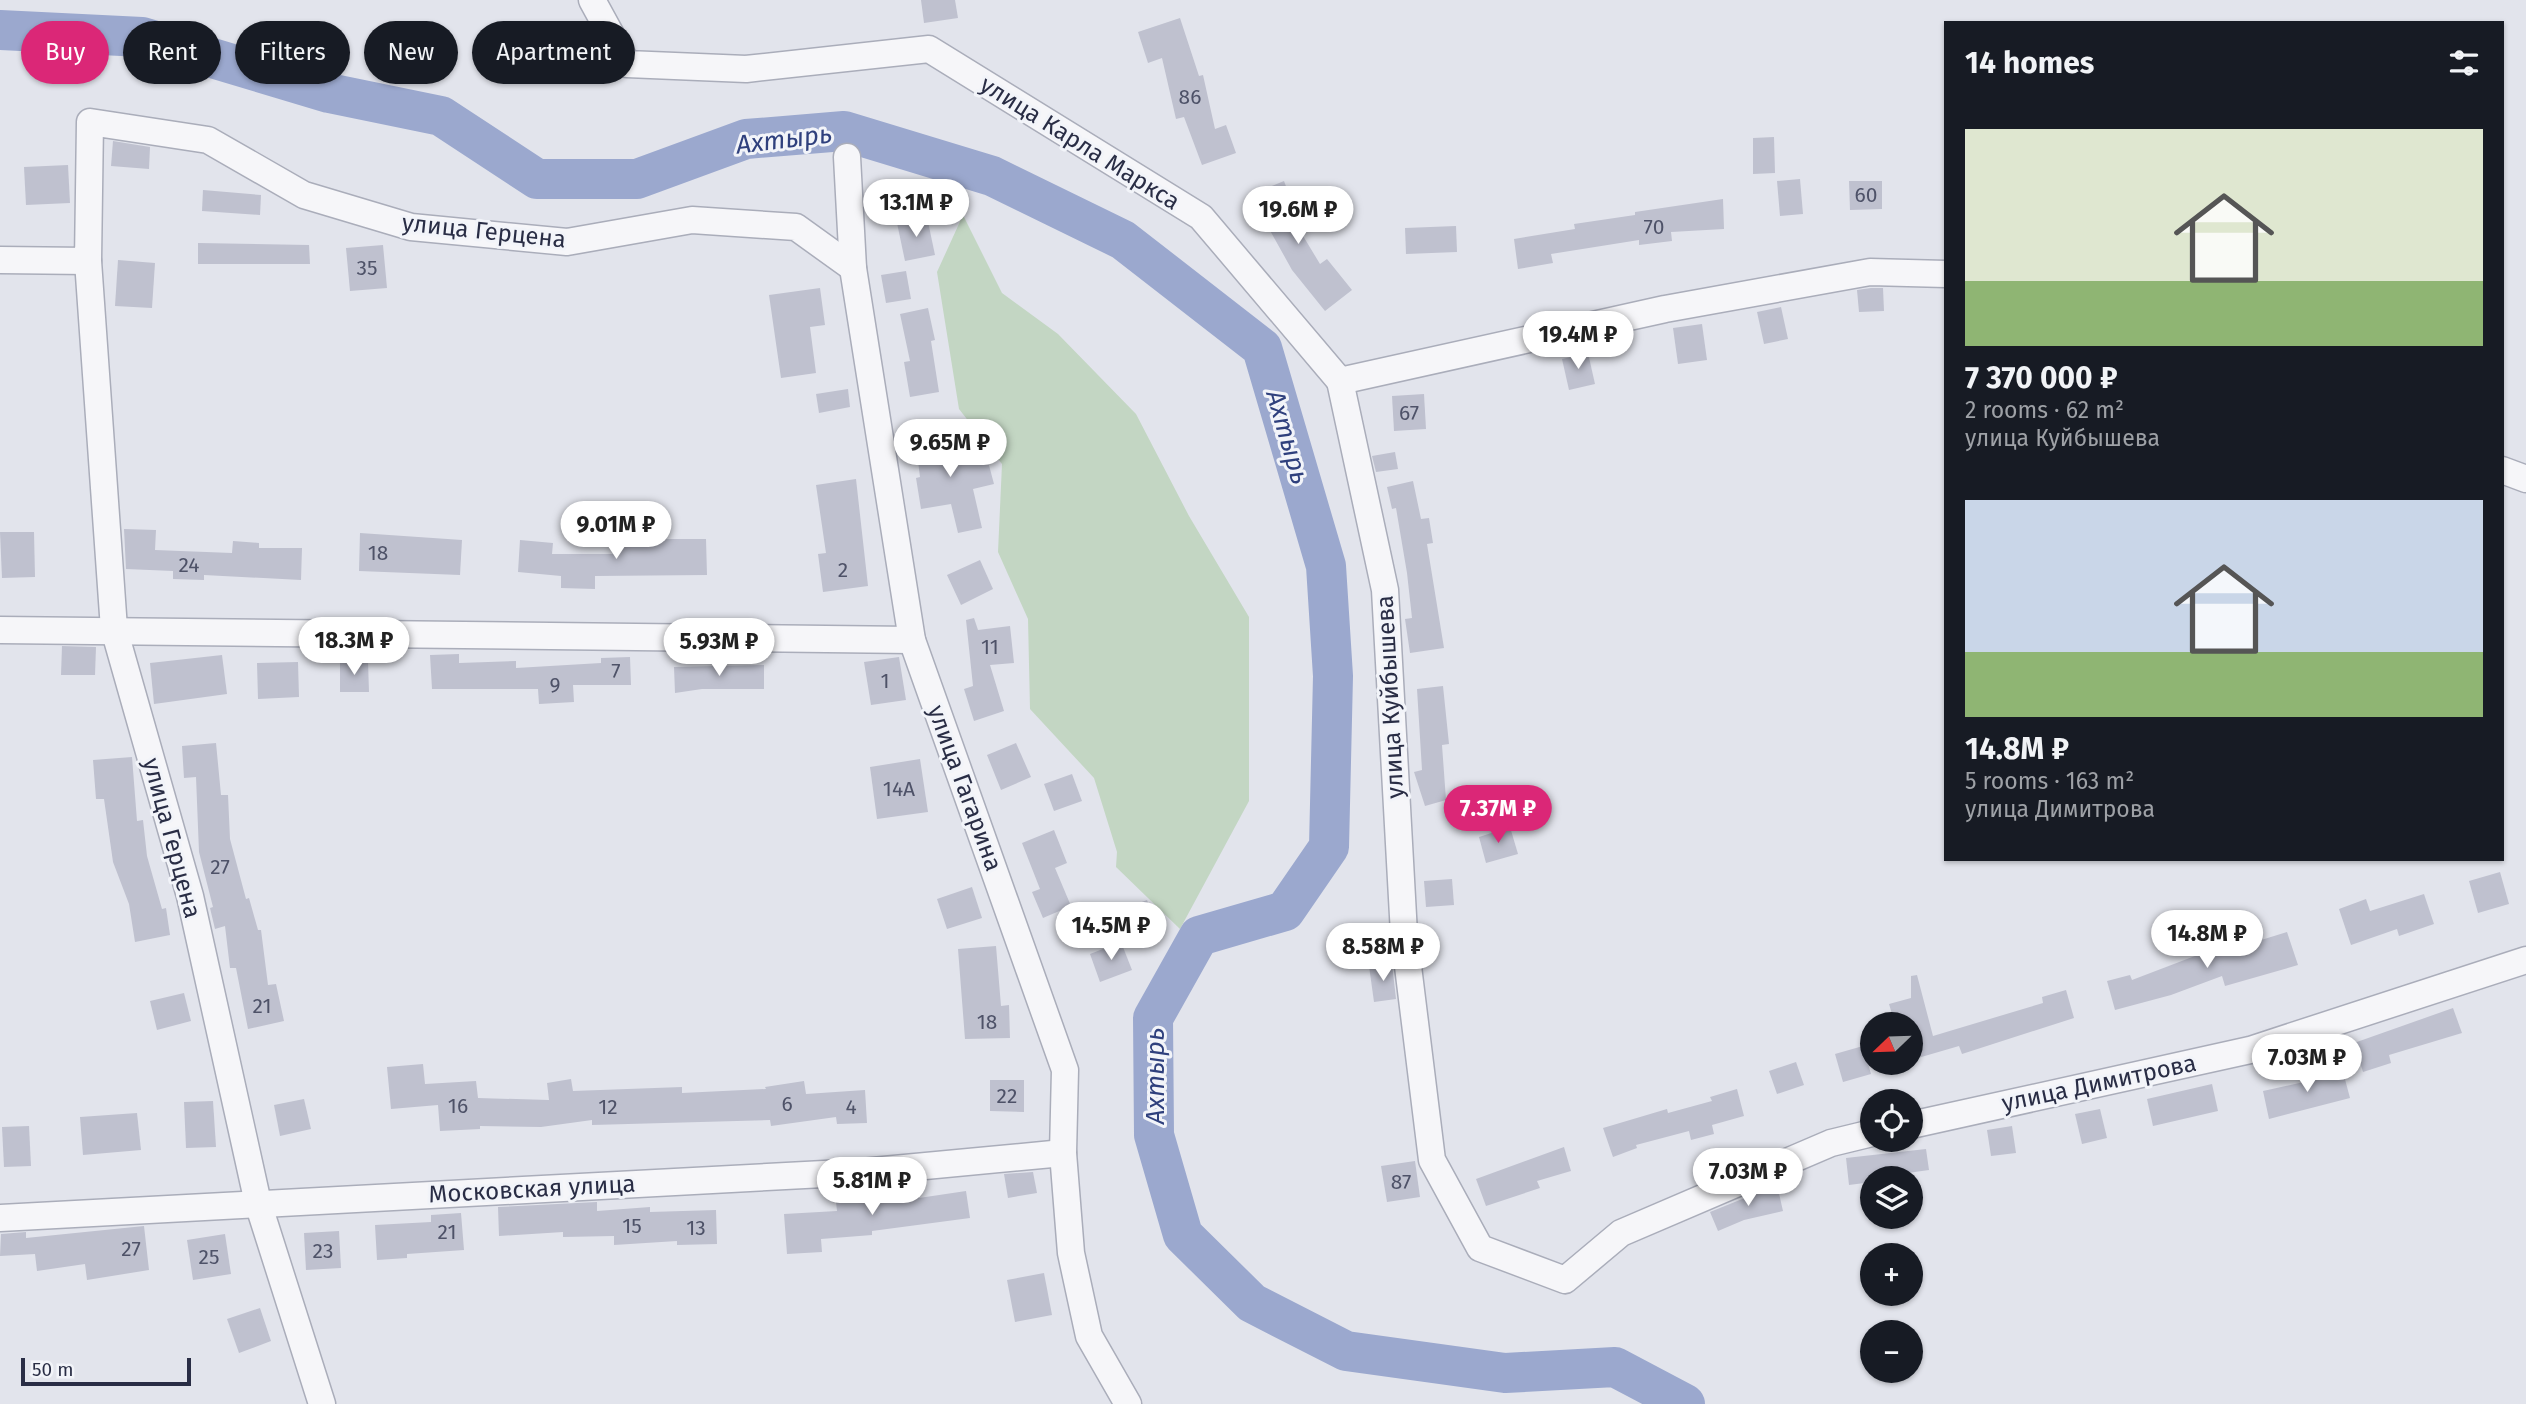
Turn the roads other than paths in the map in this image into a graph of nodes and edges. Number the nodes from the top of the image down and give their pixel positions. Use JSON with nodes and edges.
{"nodes":[{"id":1,"x":592,"y":0,"type":"edge"},
{"id":2,"x":848,"y":157,"type":"dead end"},
{"id":3,"x":0,"y":260,"type":"edge"},
{"id":4,"x":88,"y":261,"type":"junction"},
{"id":5,"x":853,"y":268,"type":"junction"},
{"id":6,"x":1944,"y":274,"type":"edge"},
{"id":7,"x":1340,"y":381,"type":"junction"},
{"id":8,"x":2504,"y":471,"type":"edge"},
{"id":9,"x":2526,"y":479,"type":"edge"},
{"id":10,"x":114,"y":629,"type":"junction"},
{"id":11,"x":0,"y":630,"type":"edge"},
{"id":12,"x":912,"y":640,"type":"junction"},
{"id":13,"x":2526,"y":960,"type":"edge"},
{"id":14,"x":1923,"y":1122,"type":"edge"},
{"id":15,"x":1860,"y":1136,"type":"edge"},
{"id":16,"x":1063,"y":1153,"type":"junction"},
{"id":17,"x":258,"y":1203,"type":"junction"},
{"id":18,"x":0,"y":1218,"type":"edge"},
{"id":19,"x":322,"y":1404,"type":"edge"},
{"id":20,"x":1128,"y":1404,"type":"edge"}],
"edges":[{"from":1,"to":7,"type":"street","name":"улица Карла Маркса"},
{"from":2,"to":5,"type":"street","name":"улица Гагарина"},
{"from":3,"to":4,"type":"street"},
{"from":4,"to":5,"type":"street","name":"улица Герцена"},
{"from":4,"to":10,"type":"street","name":"улица Герцена"},
{"from":5,"to":12,"type":"street","name":"улица Гагарина"},
{"from":6,"to":7,"type":"street"},
{"from":7,"to":15,"type":"street","name":"улица Куйбышева"},
{"from":8,"to":9,"type":"street"},
{"from":10,"to":11,"type":"street"},
{"from":10,"to":12,"type":"street"},
{"from":10,"to":17,"type":"street","name":"улица Герцена"},
{"from":12,"to":16,"type":"street","name":"улица Гагарина"},
{"from":13,"to":14,"type":"street","name":"улица Димитрова"},
{"from":16,"to":17,"type":"street","name":"Московская улица"},
{"from":16,"to":20,"type":"street","name":"улица Гагарина"},
{"from":17,"to":18,"type":"street","name":"Московская улица"},
{"from":17,"to":19,"type":"street","name":"улица Герцена"}]}
